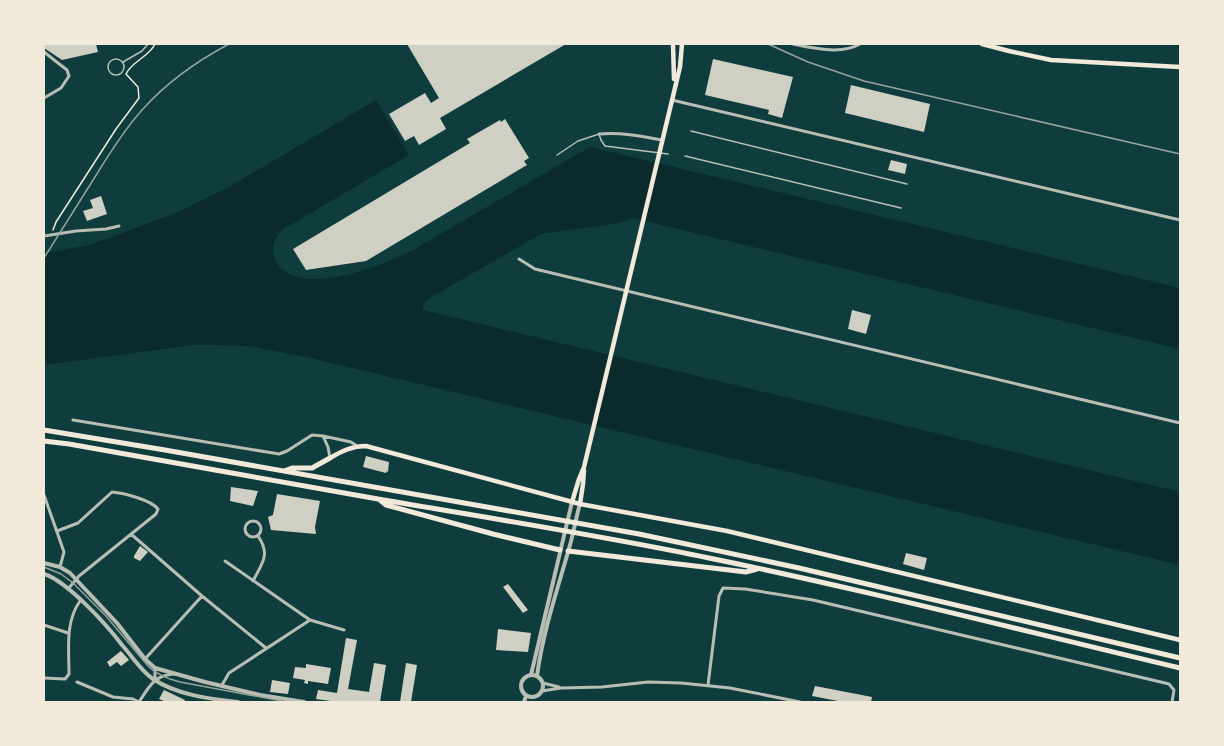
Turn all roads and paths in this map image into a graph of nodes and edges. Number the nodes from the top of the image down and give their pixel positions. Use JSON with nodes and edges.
{"nodes":[{"id":1,"x":148,"y":44,"type":"edge"},
{"id":2,"x":155,"y":44,"type":"edge"},
{"id":3,"x":673,"y":44,"type":"edge"},
{"id":4,"x":682,"y":44,"type":"edge"},
{"id":5,"x":793,"y":44,"type":"edge"},
{"id":6,"x":860,"y":44,"type":"edge"},
{"id":7,"x":982,"y":44,"type":"edge"},
{"id":8,"x":44,"y":52,"type":"edge"},
{"id":9,"x":122,"y":63,"type":"junction"},
{"id":10,"x":1180,"y":67,"type":"edge"},
{"id":11,"x":673,"y":93,"type":"junction"},
{"id":12,"x":44,"y":98,"type":"edge"},
{"id":13,"x":672,"y":100,"type":"junction"},
{"id":14,"x":691,"y":131,"type":"dead end"},
{"id":15,"x":599,"y":134,"type":"junction"},
{"id":16,"x":663,"y":140,"type":"junction"},
{"id":17,"x":668,"y":154,"type":"dead end"},
{"id":18,"x":557,"y":155,"type":"dead end"},
{"id":19,"x":685,"y":156,"type":"dead end"},
{"id":20,"x":907,"y":184,"type":"dead end"},
{"id":21,"x":901,"y":208,"type":"dead end"},
{"id":22,"x":1180,"y":220,"type":"edge"},
{"id":23,"x":119,"y":226,"type":"dead end"},
{"id":24,"x":52,"y":235,"type":"junction"},
{"id":25,"x":44,"y":236,"type":"edge"},
{"id":26,"x":519,"y":259,"type":"dead end"},
{"id":27,"x":626,"y":291,"type":"junction"},
{"id":28,"x":73,"y":420,"type":"dead end"},
{"id":29,"x":1180,"y":423,"type":"edge"},
{"id":30,"x":44,"y":430,"type":"edge"},
{"id":31,"x":323,"y":436,"type":"junction"},
{"id":32,"x":44,"y":441,"type":"edge"},
{"id":33,"x":357,"y":446,"type":"junction"},
{"id":34,"x":330,"y":458,"type":"junction"},
{"id":35,"x":584,"y":467,"type":"junction"},
{"id":36,"x":284,"y":471,"type":"junction"},
{"id":37,"x":44,"y":495,"type":"edge"},
{"id":38,"x":378,"y":499,"type":"junction"},
{"id":39,"x":572,"y":502,"type":"junction"},
{"id":40,"x":580,"y":504,"type":"junction"},
{"id":41,"x":57,"y":531,"type":"junction"},
{"id":42,"x":131,"y":534,"type":"junction"},
{"id":43,"x":258,"y":536,"type":"junction"},
{"id":44,"x":560,"y":550,"type":"junction"},
{"id":45,"x":568,"y":551,"type":"junction"},
{"id":46,"x":225,"y":561,"type":"dead end"},
{"id":47,"x":44,"y":563,"type":"edge"},
{"id":48,"x":60,"y":567,"type":"junction"},
{"id":49,"x":759,"y":568,"type":"junction"},
{"id":50,"x":44,"y":574,"type":"edge"},
{"id":51,"x":76,"y":580,"type":"junction"},
{"id":52,"x":253,"y":581,"type":"junction"},
{"id":53,"x":68,"y":589,"type":"junction"},
{"id":54,"x":202,"y":596,"type":"junction"},
{"id":55,"x":80,"y":601,"type":"junction"},
{"id":56,"x":310,"y":620,"type":"junction"},
{"id":57,"x":44,"y":626,"type":"edge"},
{"id":58,"x":344,"y":630,"type":"dead end"},
{"id":59,"x":68,"y":633,"type":"junction"},
{"id":60,"x":1180,"y":640,"type":"edge"},
{"id":61,"x":266,"y":648,"type":"junction"},
{"id":62,"x":1180,"y":658,"type":"edge"},
{"id":63,"x":145,"y":659,"type":"junction"},
{"id":64,"x":154,"y":668,"type":"junction"},
{"id":65,"x":1180,"y":668,"type":"edge"},
{"id":66,"x":174,"y":674,"type":"junction"},
{"id":67,"x":531,"y":675,"type":"junction"},
{"id":68,"x":537,"y":676,"type":"junction"},
{"id":69,"x":44,"y":678,"type":"edge"},
{"id":70,"x":154,"y":680,"type":"junction"},
{"id":71,"x":77,"y":682,"type":"dead end"},
{"id":72,"x":543,"y":683,"type":"junction"},
{"id":73,"x":708,"y":685,"type":"junction"},
{"id":74,"x":222,"y":686,"type":"junction"},
{"id":75,"x":561,"y":688,"type":"junction"},
{"id":76,"x":542,"y":691,"type":"junction"},
{"id":77,"x":526,"y":696,"type":"junction"},
{"id":78,"x":533,"y":700,"type":"edge"},
{"id":79,"x":222,"y":701,"type":"edge"},
{"id":80,"x":139,"y":702,"type":"edge"},
{"id":81,"x":238,"y":702,"type":"edge"},
{"id":82,"x":304,"y":702,"type":"edge"},
{"id":83,"x":524,"y":702,"type":"edge"},
{"id":84,"x":800,"y":702,"type":"edge"},
{"id":85,"x":1172,"y":702,"type":"edge"}],
"edges":[{"from":1,"to":9,"type":"lane"},
{"from":2,"to":24,"type":"path"},
{"from":3,"to":11,"type":"main road"},
{"from":4,"to":11,"type":"main road"},
{"from":5,"to":6,"type":"street"},
{"from":7,"to":10,"type":"main road"},
{"from":8,"to":12,"type":"street"},
{"from":9,"to":9,"type":"lane"},
{"from":11,"to":13,"type":"main road"},
{"from":13,"to":16,"type":"main road"},
{"from":13,"to":22,"type":"street"},
{"from":14,"to":20,"type":"lane"},
{"from":15,"to":16,"type":"street"},
{"from":15,"to":17,"type":"lane"},
{"from":15,"to":18,"type":"lane"},
{"from":16,"to":27,"type":"main road"},
{"from":19,"to":21,"type":"lane"},
{"from":23,"to":24,"type":"street"},
{"from":24,"to":25,"type":"street"},
{"from":26,"to":27,"type":"street"},
{"from":27,"to":29,"type":"street"},
{"from":27,"to":35,"type":"main road"},
{"from":28,"to":31,"type":"street"},
{"from":30,"to":36,"type":"highway"},
{"from":31,"to":33,"type":"street"},
{"from":31,"to":34,"type":"street"},
{"from":32,"to":38,"type":"highway"},
{"from":33,"to":34,"type":"main road"},
{"from":33,"to":39,"type":"main road"},
{"from":34,"to":36,"type":"highway"},
{"from":35,"to":39,"type":"main road"},
{"from":35,"to":40,"type":"main road"},
{"from":36,"to":62,"type":"highway"},
{"from":37,"to":41,"type":"street"},
{"from":38,"to":44,"type":"highway"},
{"from":38,"to":49,"type":"highway"},
{"from":39,"to":40,"type":"main road"},
{"from":39,"to":44,"type":"street"},
{"from":40,"to":45,"type":"street"},
{"from":40,"to":60,"type":"main road"},
{"from":41,"to":42,"type":"street"},
{"from":41,"to":48,"type":"street"},
{"from":42,"to":51,"type":"street"},
{"from":42,"to":54,"type":"street"},
{"from":43,"to":43,"type":"street"},
{"from":43,"to":52,"type":"street"},
{"from":44,"to":45,"type":"street"},
{"from":44,"to":67,"type":"street"},
{"from":45,"to":49,"type":"highway"},
{"from":45,"to":68,"type":"street"},
{"from":46,"to":52,"type":"street"},
{"from":47,"to":48,"type":"street"},
{"from":48,"to":51,"type":"street"},
{"from":49,"to":65,"type":"highway"},
{"from":50,"to":53,"type":"street"},
{"from":51,"to":53,"type":"street"},
{"from":51,"to":63,"type":"street"},
{"from":52,"to":56,"type":"street"},
{"from":53,"to":55,"type":"street"},
{"from":54,"to":61,"type":"street"},
{"from":54,"to":63,"type":"street"},
{"from":55,"to":59,"type":"street"},
{"from":55,"to":70,"type":"street"},
{"from":56,"to":58,"type":"street"},
{"from":56,"to":61,"type":"street"},
{"from":57,"to":59,"type":"street"},
{"from":59,"to":69,"type":"street"},
{"from":61,"to":74,"type":"street"},
{"from":63,"to":64,"type":"street"},
{"from":64,"to":66,"type":"street"},
{"from":64,"to":70,"type":"street"},
{"from":66,"to":70,"type":"street"},
{"from":66,"to":74,"type":"street"},
{"from":67,"to":68,"type":"street"},
{"from":67,"to":77,"type":"street"},
{"from":68,"to":72,"type":"street"},
{"from":70,"to":79,"type":"street"},
{"from":70,"to":80,"type":"street"},
{"from":71,"to":80,"type":"street"},
{"from":72,"to":75,"type":"street"},
{"from":72,"to":76,"type":"street"},
{"from":73,"to":75,"type":"street"},
{"from":73,"to":84,"type":"street"},
{"from":73,"to":85,"type":"street"},
{"from":74,"to":82,"type":"street"},
{"from":75,"to":76,"type":"street"},
{"from":76,"to":78,"type":"street"},
{"from":77,"to":78,"type":"street"},
{"from":77,"to":83,"type":"street"},
{"from":79,"to":81,"type":"street"}]}
